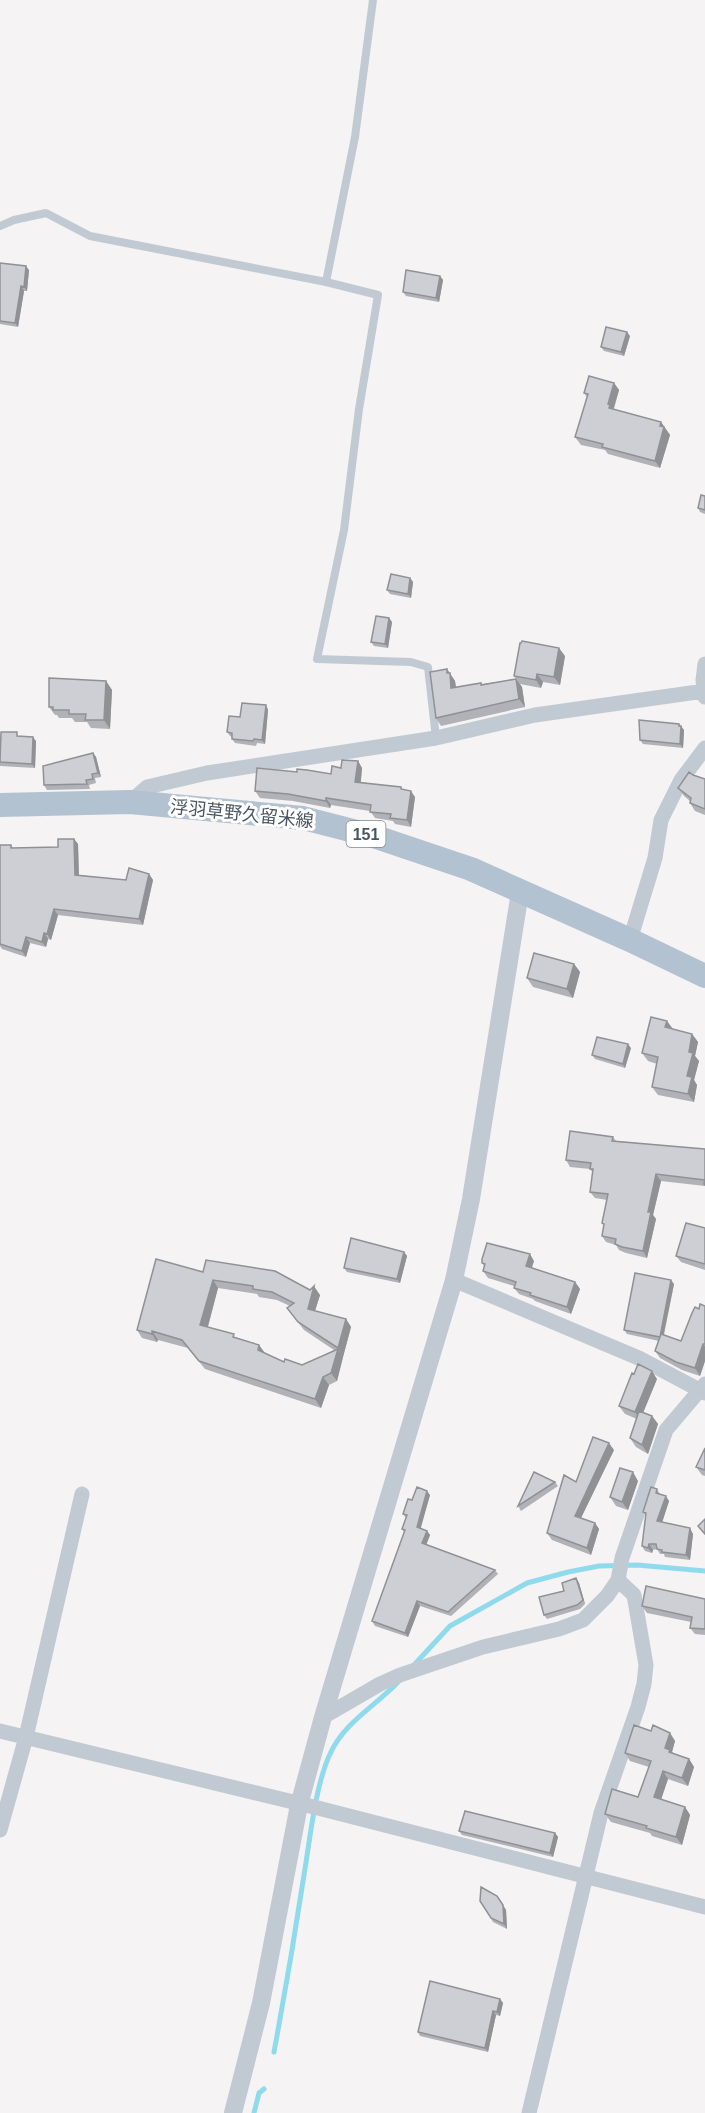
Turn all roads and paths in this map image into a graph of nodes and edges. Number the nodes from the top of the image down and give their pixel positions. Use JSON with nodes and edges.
{"nodes":[{"id":1,"x":373,"y":0,"type":"edge"},
{"id":2,"x":0,"y":226,"type":"edge"},
{"id":3,"x":326,"y":282,"type":"junction"},
{"id":4,"x":705,"y":663,"type":"edge"},
{"id":5,"x":705,"y":691,"type":"edge"},
{"id":6,"x":705,"y":697,"type":"edge"},
{"id":7,"x":436,"y":738,"type":"junction"},
{"id":8,"x":705,"y":748,"type":"edge"},
{"id":9,"x":130,"y":802,"type":"junction"},
{"id":10,"x":0,"y":805,"type":"edge"},
{"id":11,"x":520,"y":892,"type":"junction"},
{"id":12,"x":630,"y":940,"type":"junction"},
{"id":13,"x":705,"y":976,"type":"edge"},
{"id":14,"x":454,"y":1280,"type":"junction"},
{"id":15,"x":703,"y":1389,"type":"edge"},
{"id":16,"x":82,"y":1494,"type":"dead end"},
{"id":17,"x":620,"y":1570,"type":"junction"},
{"id":18,"x":323,"y":1717,"type":"junction"},
{"id":19,"x":0,"y":1731,"type":"edge"},
{"id":20,"x":26,"y":1737,"type":"junction"},
{"id":21,"x":311,"y":1807,"type":"junction"},
{"id":22,"x":0,"y":1830,"type":"edge"},
{"id":23,"x":585,"y":1877,"type":"junction"},
{"id":24,"x":705,"y":1907,"type":"edge"},
{"id":25,"x":232,"y":2113,"type":"edge"},
{"id":26,"x":530,"y":2113,"type":"edge"}],
"edges":[{"from":1,"to":3,"type":"lane"},
{"from":2,"to":3,"type":"lane"},
{"from":3,"to":7,"type":"lane"},
{"from":4,"to":5,"type":"street"},
{"from":5,"to":6,"type":"street"},
{"from":5,"to":7,"type":"street"},
{"from":7,"to":9,"type":"street"},
{"from":8,"to":12,"type":"street"},
{"from":9,"to":10,"type":"main road","name":"浮羽草野久留米線","number":"151"},
{"from":9,"to":11,"type":"main road","name":"浮羽草野久留米線","number":"151"},
{"from":11,"to":12,"type":"main road","name":"浮羽草野久留米線","number":"151"},
{"from":11,"to":14,"type":"street"},
{"from":12,"to":13,"type":"main road","name":"浮羽草野久留米線","number":"151"},
{"from":14,"to":15,"type":"street"},
{"from":14,"to":18,"type":"street"},
{"from":15,"to":17,"type":"street"},
{"from":16,"to":20,"type":"street"},
{"from":17,"to":18,"type":"street"},
{"from":17,"to":23,"type":"street"},
{"from":18,"to":21,"type":"street"},
{"from":19,"to":20,"type":"street"},
{"from":20,"to":21,"type":"street"},
{"from":20,"to":22,"type":"street"},
{"from":21,"to":23,"type":"street"},
{"from":21,"to":25,"type":"street"},
{"from":23,"to":24,"type":"street"},
{"from":23,"to":26,"type":"street"}]}
